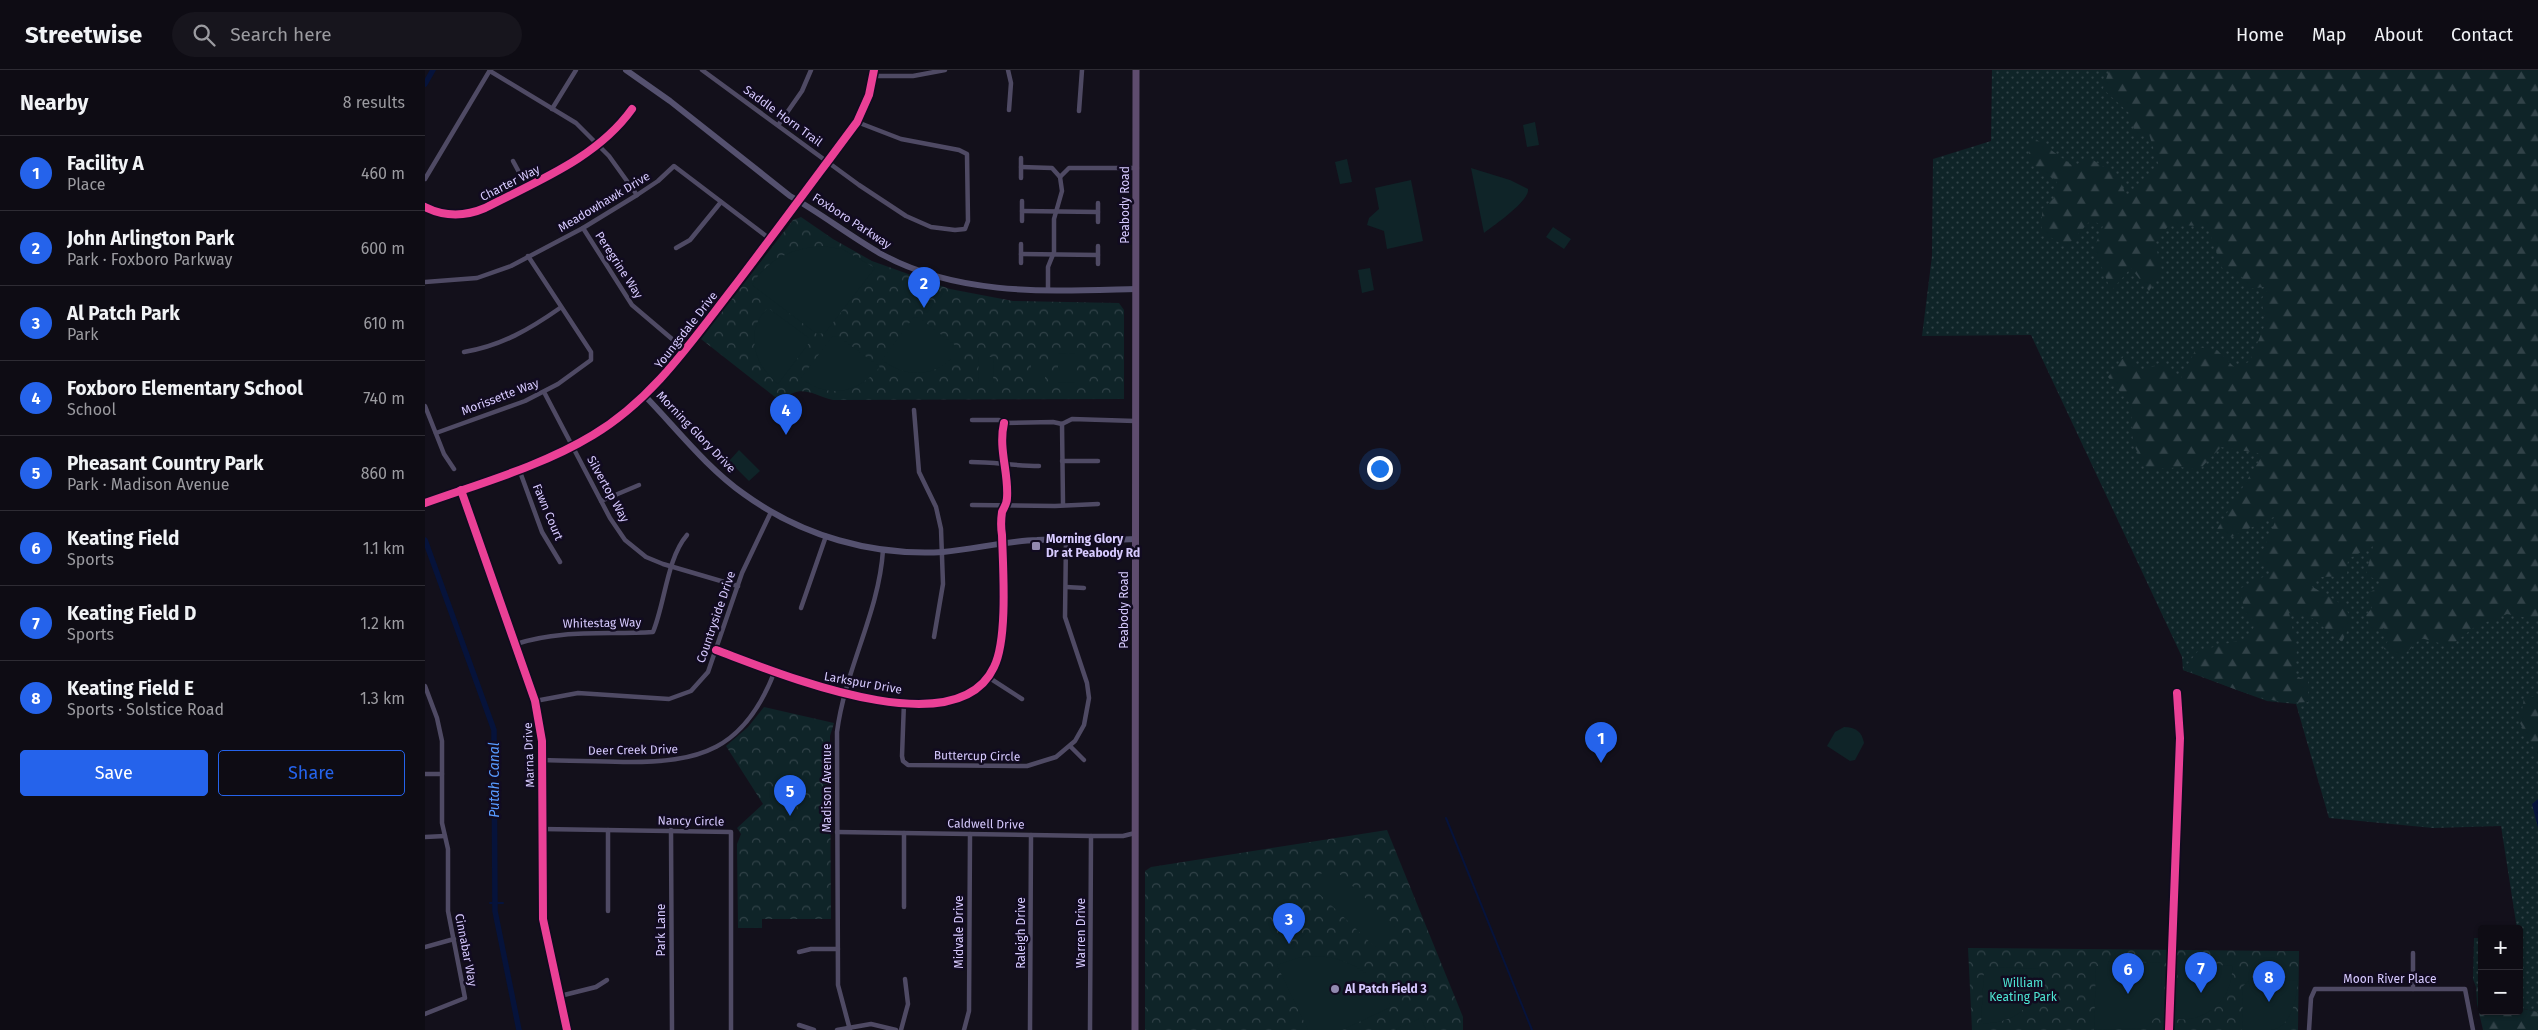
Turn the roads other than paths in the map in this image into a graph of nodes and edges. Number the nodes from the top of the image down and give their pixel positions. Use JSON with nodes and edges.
{"nodes":[{"id":1,"x":490,"y":70,"type":"edge"},
{"id":2,"x":576,"y":70,"type":"edge"},
{"id":3,"x":626,"y":70,"type":"edge"},
{"id":4,"x":702,"y":70,"type":"edge"},
{"id":5,"x":811,"y":70,"type":"edge"},
{"id":6,"x":874,"y":70,"type":"edge"},
{"id":7,"x":945,"y":70,"type":"edge"},
{"id":8,"x":1008,"y":70,"type":"edge"},
{"id":9,"x":1082,"y":70,"type":"edge"},
{"id":10,"x":1136,"y":70,"type":"edge"},
{"id":11,"x":874,"y":76,"type":"junction"},
{"id":12,"x":552,"y":109,"type":"junction"},
{"id":13,"x":632,"y":109,"type":"dead end"},
{"id":14,"x":1009,"y":110,"type":"dead end"},
{"id":15,"x":1079,"y":111,"type":"dead end"},
{"id":16,"x":857,"y":122,"type":"junction"},
{"id":17,"x":779,"y":124,"type":"junction"},
{"id":18,"x":598,"y":145,"type":"junction"},
{"id":19,"x":1021,"y":158,"type":"dead end"},
{"id":20,"x":513,"y":161,"type":"dead end"},
{"id":21,"x":828,"y":162,"type":"junction"},
{"id":22,"x":1021,"y":168,"type":"junction"},
{"id":23,"x":1137,"y":168,"type":"junction"},
{"id":24,"x":1060,"y":177,"type":"junction"},
{"id":25,"x":1021,"y":178,"type":"dead end"},
{"id":26,"x":425,"y":179,"type":"edge"},
{"id":27,"x":527,"y":187,"type":"junction"},
{"id":28,"x":637,"y":195,"type":"junction"},
{"id":29,"x":799,"y":201,"type":"junction"},
{"id":30,"x":1022,"y":201,"type":"dead end"},
{"id":31,"x":721,"y":202,"type":"junction"},
{"id":32,"x":1098,"y":203,"type":"dead end"},
{"id":33,"x":425,"y":207,"type":"edge"},
{"id":34,"x":1022,"y":211,"type":"junction"},
{"id":35,"x":1057,"y":212,"type":"junction"},
{"id":36,"x":1098,"y":212,"type":"junction"},
{"id":37,"x":1022,"y":221,"type":"dead end"},
{"id":38,"x":1098,"y":222,"type":"dead end"},
{"id":39,"x":583,"y":228,"type":"junction"},
{"id":40,"x":770,"y":239,"type":"junction"},
{"id":41,"x":1021,"y":244,"type":"dead end"},
{"id":42,"x":1098,"y":246,"type":"dead end"},
{"id":43,"x":676,"y":248,"type":"dead end"},
{"id":44,"x":1021,"y":254,"type":"junction"},
{"id":45,"x":1053,"y":254,"type":"junction"},
{"id":46,"x":1098,"y":255,"type":"junction"},
{"id":47,"x":528,"y":256,"type":"junction"},
{"id":48,"x":1021,"y":263,"type":"dead end"},
{"id":49,"x":1098,"y":264,"type":"dead end"},
{"id":50,"x":425,"y":282,"type":"edge"},
{"id":51,"x":1136,"y":289,"type":"junction"},
{"id":52,"x":1048,"y":290,"type":"junction"},
{"id":53,"x":560,"y":308,"type":"junction"},
{"id":54,"x":685,"y":350,"type":"junction"},
{"id":55,"x":464,"y":352,"type":"dead end"},
{"id":56,"x":543,"y":392,"type":"junction"},
{"id":57,"x":645,"y":396,"type":"junction"},
{"id":58,"x":425,"y":406,"type":"edge"},
{"id":59,"x":914,"y":410,"type":"dead end"},
{"id":60,"x":972,"y":420,"type":"dead end"},
{"id":61,"x":1135,"y":421,"type":"junction"},
{"id":62,"x":1004,"y":423,"type":"junction"},
{"id":63,"x":1062,"y":424,"type":"junction"},
{"id":64,"x":436,"y":433,"type":"junction"},
{"id":65,"x":573,"y":446,"type":"junction"},
{"id":66,"x":1062,"y":461,"type":"junction"},
{"id":67,"x":1098,"y":461,"type":"dead end"},
{"id":68,"x":971,"y":462,"type":"dead end"},
{"id":69,"x":1005,"y":464,"type":"junction"},
{"id":70,"x":1039,"y":466,"type":"dead end"},
{"id":71,"x":454,"y":469,"type":"dead end"},
{"id":72,"x":519,"y":469,"type":"junction"},
{"id":73,"x":639,"y":485,"type":"dead end"},
{"id":74,"x":461,"y":490,"type":"junction"},
{"id":75,"x":601,"y":501,"type":"junction"},
{"id":76,"x":425,"y":503,"type":"edge"},
{"id":77,"x":1063,"y":504,"type":"junction"},
{"id":78,"x":1098,"y":504,"type":"dead end"},
{"id":79,"x":972,"y":505,"type":"dead end"},
{"id":80,"x":1006,"y":506,"type":"junction"},
{"id":81,"x":771,"y":512,"type":"junction"},
{"id":82,"x":687,"y":535,"type":"dead end"},
{"id":83,"x":826,"y":536,"type":"junction"},
{"id":84,"x":1136,"y":539,"type":"junction"},
{"id":85,"x":1066,"y":540,"type":"junction"},
{"id":86,"x":1003,"y":544,"type":"junction"},
{"id":87,"x":883,"y":550,"type":"junction"},
{"id":88,"x":943,"y":552,"type":"junction"},
{"id":89,"x":561,"y":562,"type":"dead end"},
{"id":90,"x":672,"y":567,"type":"junction"},
{"id":91,"x":737,"y":586,"type":"junction"},
{"id":92,"x":1066,"y":587,"type":"junction"},
{"id":93,"x":1084,"y":588,"type":"dead end"},
{"id":94,"x":801,"y":608,"type":"dead end"},
{"id":95,"x":935,"y":637,"type":"dead end"},
{"id":96,"x":516,"y":644,"type":"junction"},
{"id":97,"x":716,"y":650,"type":"junction"},
{"id":98,"x":774,"y":673,"type":"junction"},
{"id":99,"x":988,"y":677,"type":"junction"},
{"id":100,"x":425,"y":686,"type":"edge"},
{"id":101,"x":845,"y":693,"type":"junction"},
{"id":102,"x":2177,"y":693,"type":"dead end"},
{"id":103,"x":1022,"y":699,"type":"dead end"},
{"id":104,"x":535,"y":701,"type":"junction"},
{"id":105,"x":904,"y":702,"type":"junction"},
{"id":106,"x":1070,"y":746,"type":"junction"},
{"id":107,"x":542,"y":760,"type":"junction"},
{"id":108,"x":1084,"y":760,"type":"dead end"},
{"id":109,"x":425,"y":774,"type":"edge"},
{"id":110,"x":442,"y":774,"type":"junction"},
{"id":111,"x":542,"y":829,"type":"junction"},
{"id":112,"x":608,"y":830,"type":"junction"},
{"id":113,"x":671,"y":830,"type":"junction"},
{"id":114,"x":837,"y":832,"type":"junction"},
{"id":115,"x":1135,"y":832,"type":"junction"},
{"id":116,"x":904,"y":833,"type":"junction"},
{"id":117,"x":970,"y":834,"type":"junction"},
{"id":118,"x":1031,"y":835,"type":"junction"},
{"id":119,"x":445,"y":836,"type":"junction"},
{"id":120,"x":1091,"y":836,"type":"junction"},
{"id":121,"x":425,"y":837,"type":"edge"},
{"id":122,"x":905,"y":907,"type":"dead end"},
{"id":123,"x":608,"y":912,"type":"dead end"},
{"id":124,"x":454,"y":939,"type":"junction"},
{"id":125,"x":425,"y":947,"type":"edge"},
{"id":126,"x":838,"y":949,"type":"junction"},
{"id":127,"x":799,"y":952,"type":"dead end"},
{"id":128,"x":2413,"y":953,"type":"dead end"},
{"id":129,"x":905,"y":979,"type":"dead end"},
{"id":130,"x":607,"y":980,"type":"dead end"},
{"id":131,"x":2413,"y":989,"type":"junction"},
{"id":132,"x":559,"y":996,"type":"junction"},
{"id":133,"x":425,"y":1014,"type":"edge"},
{"id":134,"x":799,"y":1025,"type":"dead end"},
{"id":135,"x":850,"y":1029,"type":"edge"},
{"id":136,"x":567,"y":1030,"type":"edge"},
{"id":137,"x":672,"y":1030,"type":"edge"},
{"id":138,"x":731,"y":1030,"type":"edge"},
{"id":139,"x":814,"y":1030,"type":"edge"},
{"id":140,"x":837,"y":1030,"type":"edge"},
{"id":141,"x":896,"y":1030,"type":"edge"},
{"id":142,"x":901,"y":1030,"type":"edge"},
{"id":143,"x":965,"y":1030,"type":"edge"},
{"id":144,"x":1030,"y":1030,"type":"edge"},
{"id":145,"x":1090,"y":1030,"type":"edge"},
{"id":146,"x":1135,"y":1030,"type":"edge"},
{"id":147,"x":2169,"y":1030,"type":"edge"},
{"id":148,"x":2309,"y":1030,"type":"edge"},
{"id":149,"x":2473,"y":1030,"type":"edge"}],
"edges":[{"from":1,"to":12,"type":"street"},
{"from":1,"to":26,"type":"street"},
{"from":2,"to":12,"type":"street"},
{"from":3,"to":29,"type":"street","name":"Foxboro Parkway"},
{"from":4,"to":17,"type":"street","name":"Saddle Horn Trail"},
{"from":5,"to":17,"type":"street"},
{"from":6,"to":11,"type":"street","name":"Youngsdale Drive"},
{"from":7,"to":11,"type":"street"},
{"from":8,"to":14,"type":"street"},
{"from":9,"to":15,"type":"street"},
{"from":10,"to":23,"type":"main road","name":"Peabody Road"},
{"from":11,"to":16,"type":"street","name":"Youngsdale Drive"},
{"from":12,"to":18,"type":"street"},
{"from":13,"to":18,"type":"street","name":"Charter Way"},
{"from":16,"to":21,"type":"street","name":"Youngsdale Drive"},
{"from":16,"to":21,"type":"street","name":"Saddle Horn Trail"},
{"from":17,"to":21,"type":"street","name":"Saddle Horn Trail"},
{"from":18,"to":27,"type":"street","name":"Charter Way"},
{"from":18,"to":28,"type":"street"},
{"from":19,"to":22,"type":"street"},
{"from":20,"to":27,"type":"street"},
{"from":21,"to":29,"type":"street","name":"Youngsdale Drive"},
{"from":22,"to":24,"type":"street"},
{"from":22,"to":25,"type":"street"},
{"from":23,"to":24,"type":"street"},
{"from":23,"to":51,"type":"main road","name":"Peabody Road"},
{"from":24,"to":35,"type":"street"},
{"from":27,"to":33,"type":"street","name":"Charter Way"},
{"from":28,"to":31,"type":"street","name":"Meadowhawk Drive"},
{"from":28,"to":39,"type":"street","name":"Meadowhawk Drive"},
{"from":29,"to":40,"type":"street","name":"Youngsdale Drive"},
{"from":29,"to":52,"type":"street","name":"Foxboro Parkway"},
{"from":30,"to":34,"type":"street"},
{"from":31,"to":40,"type":"street","name":"Meadowhawk Drive"},
{"from":31,"to":43,"type":"street"},
{"from":32,"to":36,"type":"street"},
{"from":34,"to":35,"type":"street"},
{"from":34,"to":37,"type":"street"},
{"from":35,"to":36,"type":"street"},
{"from":35,"to":45,"type":"street"},
{"from":36,"to":38,"type":"street"},
{"from":39,"to":47,"type":"street","name":"Meadowhawk Drive"},
{"from":39,"to":54,"type":"street","name":"Peregrine Way"},
{"from":40,"to":54,"type":"street","name":"Youngsdale Drive"},
{"from":41,"to":44,"type":"street"},
{"from":42,"to":46,"type":"street"},
{"from":44,"to":45,"type":"street"},
{"from":44,"to":48,"type":"street"},
{"from":45,"to":46,"type":"street"},
{"from":45,"to":52,"type":"street"},
{"from":46,"to":49,"type":"street"},
{"from":47,"to":50,"type":"street","name":"Meadowhawk Drive"},
{"from":47,"to":53,"type":"street","name":"Morissette Way"},
{"from":51,"to":52,"type":"street","name":"Foxboro Parkway"},
{"from":51,"to":61,"type":"main road","name":"Peabody Road"},
{"from":53,"to":55,"type":"street"},
{"from":53,"to":56,"type":"street","name":"Morissette Way"},
{"from":54,"to":57,"type":"street","name":"Youngsdale Drive"},
{"from":56,"to":64,"type":"street","name":"Morissette Way"},
{"from":56,"to":65,"type":"street","name":"Silvertop Way"},
{"from":57,"to":65,"type":"street","name":"Youngsdale Drive"},
{"from":57,"to":81,"type":"street","name":"Morning Glory Drive"},
{"from":58,"to":64,"type":"street"},
{"from":59,"to":88,"type":"street"},
{"from":60,"to":62,"type":"street"},
{"from":61,"to":63,"type":"street"},
{"from":61,"to":84,"type":"main road","name":"Peabody Road"},
{"from":62,"to":63,"type":"street"},
{"from":62,"to":69,"type":"street","name":"Larkspur Drive"},
{"from":63,"to":66,"type":"street"},
{"from":64,"to":71,"type":"street"},
{"from":65,"to":72,"type":"street","name":"Youngsdale Drive"},
{"from":65,"to":75,"type":"street","name":"Silvertop Way"},
{"from":66,"to":67,"type":"street"},
{"from":66,"to":77,"type":"street"},
{"from":68,"to":69,"type":"street"},
{"from":69,"to":70,"type":"street"},
{"from":69,"to":80,"type":"street","name":"Larkspur Drive"},
{"from":72,"to":74,"type":"street","name":"Youngsdale Drive"},
{"from":72,"to":89,"type":"street","name":"Fawn Court"},
{"from":73,"to":75,"type":"street"},
{"from":74,"to":76,"type":"street","name":"Youngsdale Drive"},
{"from":74,"to":96,"type":"street","name":"Marna Drive"},
{"from":75,"to":90,"type":"street","name":"Silvertop Way"},
{"from":77,"to":78,"type":"street"},
{"from":77,"to":80,"type":"street"},
{"from":79,"to":80,"type":"street"},
{"from":80,"to":86,"type":"street","name":"Larkspur Drive"},
{"from":81,"to":83,"type":"street","name":"Morning Glory Drive"},
{"from":81,"to":91,"type":"street","name":"Countryside Drive"},
{"from":82,"to":90,"type":"street"},
{"from":83,"to":87,"type":"street","name":"Morning Glory Drive"},
{"from":83,"to":94,"type":"street"},
{"from":84,"to":85,"type":"street","name":"Morning Glory Drive"},
{"from":84,"to":115,"type":"main road","name":"Peabody Road"},
{"from":85,"to":86,"type":"street","name":"Morning Glory Drive"},
{"from":85,"to":92,"type":"street","name":"Buttercup Circle"},
{"from":86,"to":88,"type":"street","name":"Morning Glory Drive"},
{"from":86,"to":99,"type":"street","name":"Larkspur Drive"},
{"from":87,"to":88,"type":"street","name":"Morning Glory Drive"},
{"from":87,"to":101,"type":"street","name":"Madison Avenue"},
{"from":88,"to":95,"type":"street"},
{"from":90,"to":91,"type":"street","name":"Silvertop Way"},
{"from":90,"to":96,"type":"street","name":"Whitestag Way"},
{"from":91,"to":97,"type":"street","name":"Countryside Drive"},
{"from":92,"to":93,"type":"street"},
{"from":92,"to":106,"type":"street","name":"Buttercup Circle"},
{"from":96,"to":104,"type":"street","name":"Marna Drive"},
{"from":97,"to":98,"type":"street","name":"Larkspur Drive"},
{"from":97,"to":104,"type":"street","name":"Countryside Drive"},
{"from":98,"to":101,"type":"street","name":"Larkspur Drive"},
{"from":98,"to":107,"type":"street","name":"Deer Creek Drive"},
{"from":99,"to":103,"type":"street"},
{"from":99,"to":105,"type":"street","name":"Larkspur Drive"},
{"from":100,"to":110,"type":"street","name":"Cinnabar Way"},
{"from":101,"to":105,"type":"street","name":"Larkspur Drive"},
{"from":101,"to":114,"type":"street","name":"Madison Avenue"},
{"from":102,"to":147,"type":"street"},
{"from":104,"to":107,"type":"street","name":"Marna Drive"},
{"from":105,"to":106,"type":"street","name":"Buttercup Circle"},
{"from":106,"to":108,"type":"street"},
{"from":107,"to":111,"type":"street","name":"Marna Drive"},
{"from":109,"to":110,"type":"street"},
{"from":110,"to":119,"type":"street","name":"Cinnabar Way"},
{"from":111,"to":112,"type":"street","name":"Nancy Circle"},
{"from":111,"to":132,"type":"street","name":"Marna Drive"},
{"from":112,"to":113,"type":"street","name":"Nancy Circle"},
{"from":112,"to":123,"type":"street"},
{"from":113,"to":137,"type":"street","name":"Park Lane"},
{"from":113,"to":138,"type":"street","name":"Nancy Circle"},
{"from":114,"to":116,"type":"street","name":"Caldwell Drive"},
{"from":114,"to":126,"type":"street","name":"Madison Avenue"},
{"from":115,"to":120,"type":"street","name":"Caldwell Drive"},
{"from":115,"to":146,"type":"main road","name":"Peabody Road"},
{"from":116,"to":117,"type":"street","name":"Caldwell Drive"},
{"from":116,"to":122,"type":"street"},
{"from":117,"to":118,"type":"street","name":"Caldwell Drive"},
{"from":117,"to":143,"type":"street","name":"Midvale Drive"},
{"from":118,"to":120,"type":"street","name":"Caldwell Drive"},
{"from":118,"to":144,"type":"street","name":"Raleigh Drive"},
{"from":119,"to":121,"type":"street"},
{"from":119,"to":124,"type":"street","name":"Cinnabar Way"},
{"from":120,"to":145,"type":"street","name":"Warren Drive"},
{"from":124,"to":125,"type":"street"},
{"from":124,"to":133,"type":"street","name":"Cinnabar Way"},
{"from":126,"to":127,"type":"street"},
{"from":126,"to":135,"type":"street","name":"Madison Avenue"},
{"from":128,"to":131,"type":"street"},
{"from":129,"to":142,"type":"street"},
{"from":130,"to":132,"type":"street"},
{"from":131,"to":148,"type":"street","name":"Moon River Place"},
{"from":131,"to":149,"type":"street","name":"Moon River Place"},
{"from":132,"to":136,"type":"street","name":"Marna Drive"},
{"from":134,"to":139,"type":"street"},
{"from":135,"to":140,"type":"street"},
{"from":135,"to":141,"type":"street"}]}
